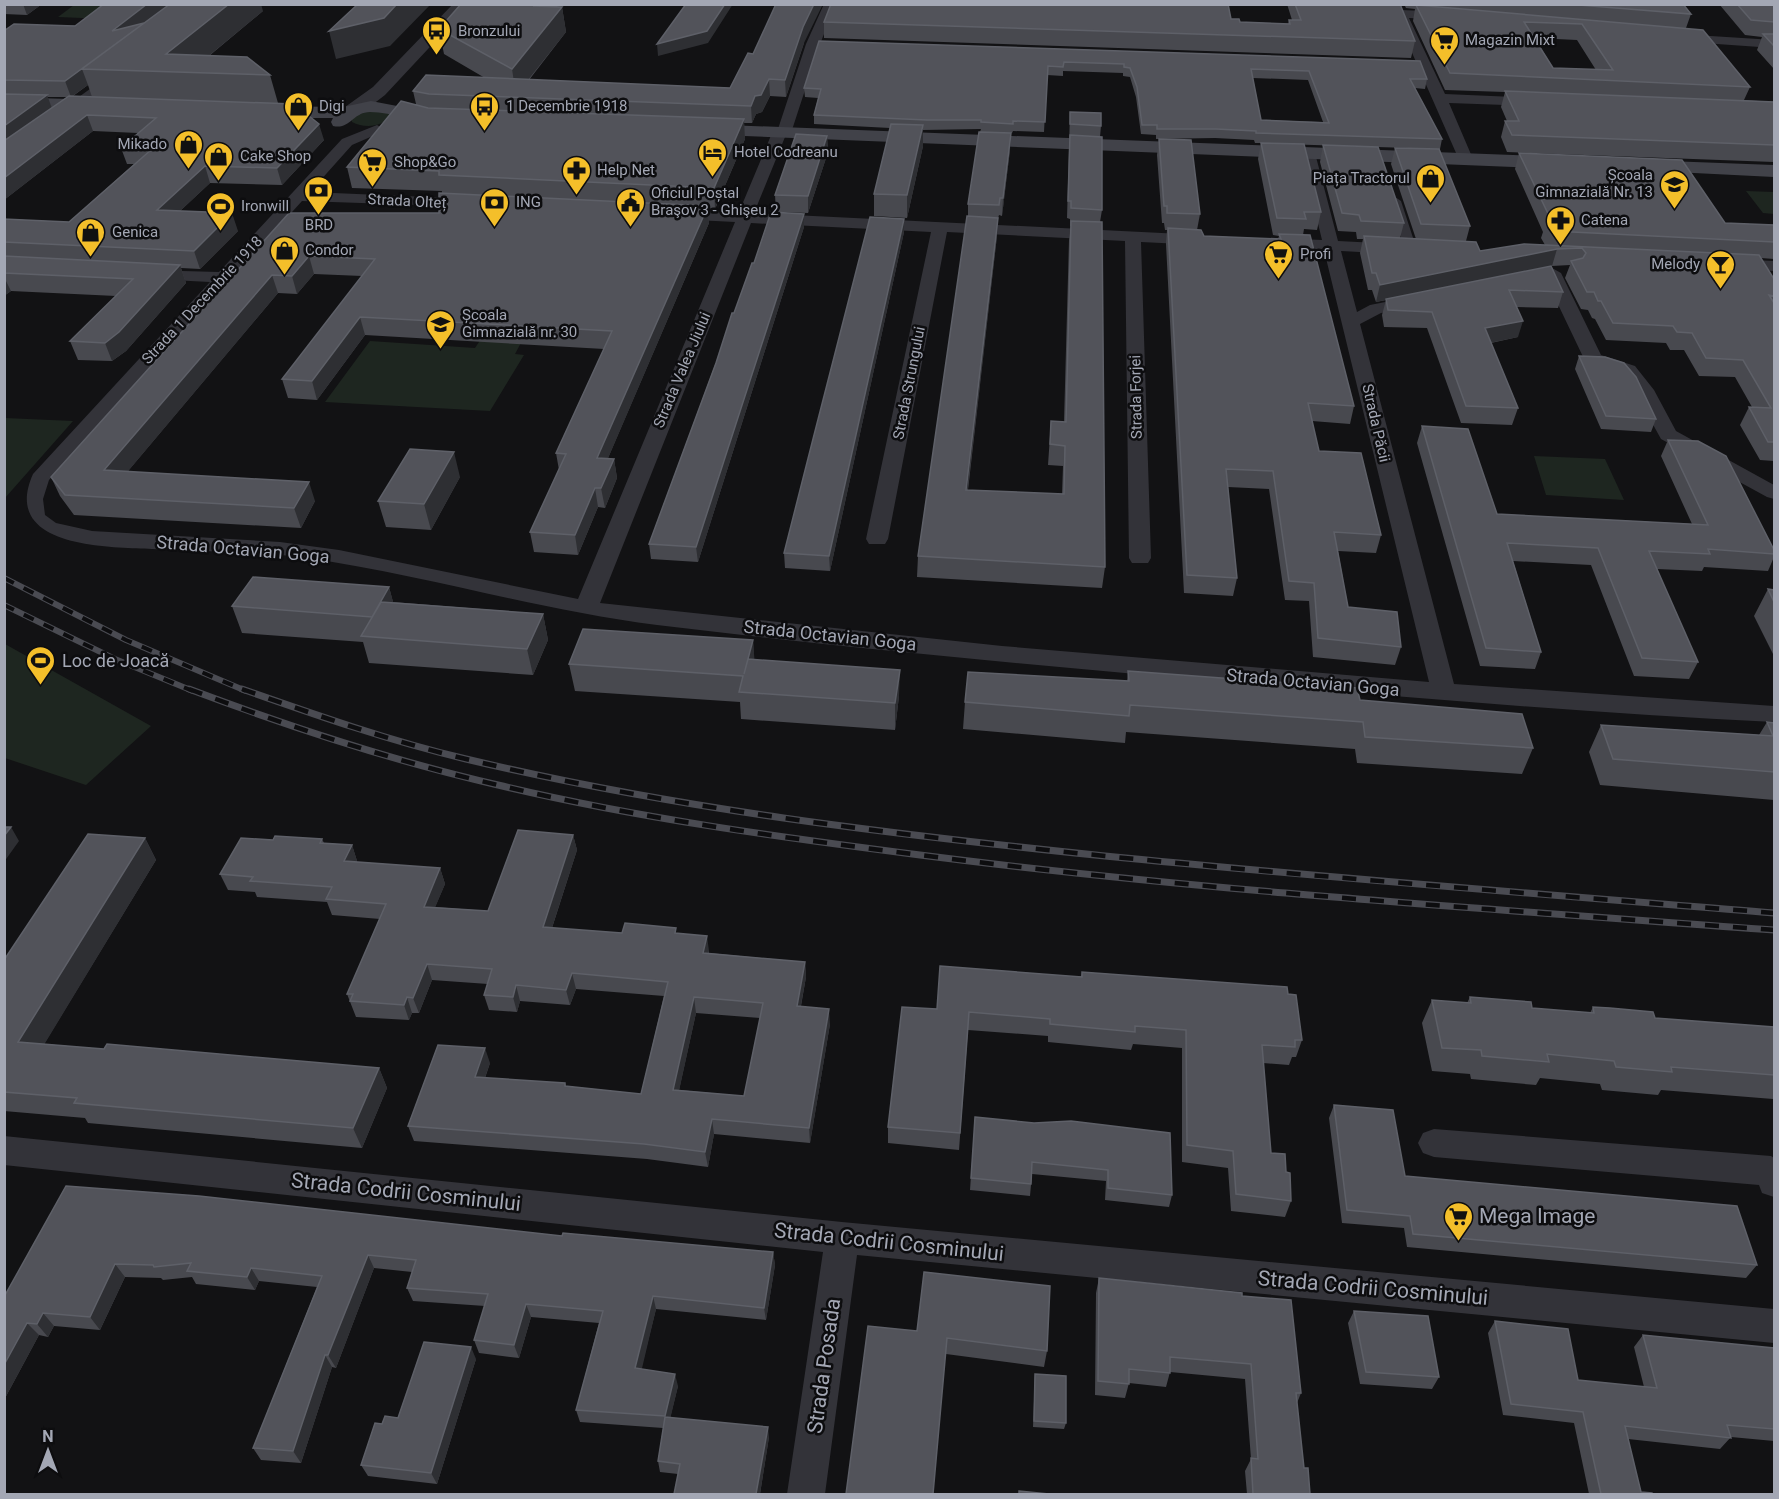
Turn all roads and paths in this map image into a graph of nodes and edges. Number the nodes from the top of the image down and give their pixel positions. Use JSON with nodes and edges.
{"nodes":[{"id":1,"x":462,"y":4,"type":"edge"},
{"id":2,"x":830,"y":4,"type":"edge"},
{"id":3,"x":1399,"y":9,"type":"edge"},
{"id":4,"x":1462,"y":17,"type":"edge"},
{"id":5,"x":1665,"y":36,"type":"edge"},
{"id":6,"x":1774,"y":44,"type":"edge"},
{"id":7,"x":131,"y":63,"type":"edge"},
{"id":8,"x":379,"y":91,"type":"junction"},
{"id":9,"x":1440,"y":98,"type":"junction"},
{"id":10,"x":4,"y":102,"type":"edge"},
{"id":11,"x":1547,"y":102,"type":"edge"},
{"id":12,"x":77,"y":104,"type":"junction"},
{"id":13,"x":122,"y":106,"type":"edge"},
{"id":14,"x":396,"y":110,"type":"junction"},
{"id":15,"x":245,"y":111,"type":"edge"},
{"id":16,"x":432,"y":119,"type":"junction"},
{"id":17,"x":458,"y":120,"type":"edge"},
{"id":18,"x":346,"y":123,"type":"junction"},
{"id":19,"x":382,"y":128,"type":"junction"},
{"id":20,"x":684,"y":129,"type":"edge"},
{"id":21,"x":782,"y":133,"type":"junction"},
{"id":22,"x":1308,"y":153,"type":"junction"},
{"id":23,"x":4,"y":159,"type":"edge"},
{"id":24,"x":1465,"y":159,"type":"junction"},
{"id":25,"x":1580,"y":164,"type":"edge"},
{"id":26,"x":1626,"y":166,"type":"edge"},
{"id":27,"x":1774,"y":171,"type":"edge"},
{"id":28,"x":1390,"y":186,"type":"edge"},
{"id":29,"x":297,"y":196,"type":"junction"},
{"id":30,"x":490,"y":205,"type":"edge"},
{"id":31,"x":656,"y":213,"type":"edge"},
{"id":32,"x":746,"y":218,"type":"junction"},
{"id":33,"x":940,"y":227,"type":"junction"},
{"id":34,"x":1133,"y":236,"type":"junction"},
{"id":35,"x":1222,"y":241,"type":"edge"},
{"id":36,"x":1261,"y":243,"type":"edge"},
{"id":37,"x":1333,"y":246,"type":"junction"},
{"id":38,"x":1417,"y":250,"type":"joint"},
{"id":39,"x":1716,"y":264,"type":"edge"},
{"id":40,"x":1574,"y":269,"type":"edge"},
{"id":41,"x":1767,"y":271,"type":"edge"},
{"id":42,"x":136,"y":273,"type":"edge"},
{"id":43,"x":222,"y":277,"type":"junction"},
{"id":44,"x":1435,"y":297,"type":"edge"},
{"id":45,"x":1352,"y":322,"type":"junction"},
{"id":46,"x":106,"y":404,"type":"joint"},
{"id":47,"x":1774,"y":493,"type":"edge"},
{"id":48,"x":877,"y":539,"type":"dead end"},
{"id":49,"x":1140,"y":558,"type":"dead end"},
{"id":50,"x":586,"y":608,"type":"junction"},
{"id":51,"x":1444,"y":692,"type":"junction"},
{"id":52,"x":1774,"y":714,"type":"edge"},
{"id":53,"x":1434,"y":1143,"type":"dead end"},
{"id":54,"x":4,"y":1150,"type":"edge"},
{"id":55,"x":1774,"y":1182,"type":"edge"},
{"id":56,"x":842,"y":1238,"type":"junction"},
{"id":57,"x":1774,"y":1326,"type":"edge"},
{"id":58,"x":806,"y":1494,"type":"edge"}],
"edges":[{"from":1,"to":8,"type":"street","name":"Strada 1 Decembrie 1918"},
{"from":2,"to":21,"type":"street","name":"Strada Valea Jiului"},
{"from":3,"to":4,"type":"street"},
{"from":3,"to":9,"type":"street"},
{"from":5,"to":6,"type":"street"},
{"from":7,"to":12,"type":"street"},
{"from":8,"to":14,"type":"street"},
{"from":8,"to":18,"type":"street","name":"Strada 1 Decembrie 1918"},
{"from":9,"to":11,"type":"street"},
{"from":9,"to":24,"type":"street"},
{"from":10,"to":12,"type":"main road"},
{"from":12,"to":13,"type":"main road"},
{"from":12,"to":23,"type":"street"},
{"from":14,"to":16,"type":"main road"},
{"from":14,"to":18,"type":"main road"},
{"from":14,"to":19,"type":"main road"},
{"from":15,"to":18,"type":"main road"},
{"from":16,"to":17,"type":"main road"},
{"from":16,"to":19,"type":"main road"},
{"from":18,"to":19,"type":"main road"},
{"from":18,"to":29,"type":"street","name":"Strada 1 Decembrie 1918"},
{"from":20,"to":21,"type":"main road"},
{"from":21,"to":22,"type":"main road"},
{"from":21,"to":32,"type":"street","name":"Strada Valea Jiului"},
{"from":22,"to":24,"type":"main road"},
{"from":22,"to":37,"type":"street","name":"Strada Păcii"},
{"from":24,"to":25,"type":"main road"},
{"from":26,"to":27,"type":"main road"},
{"from":28,"to":38,"type":"street"},
{"from":29,"to":30,"type":"street","name":"Strada Olteț"},
{"from":29,"to":43,"type":"street","name":"Strada 1 Decembrie 1918"},
{"from":31,"to":32,"type":"street"},
{"from":32,"to":33,"type":"street"},
{"from":32,"to":50,"type":"street","name":"Strada Valea Jiului"},
{"from":33,"to":34,"type":"street"},
{"from":33,"to":48,"type":"street","name":"Strada Strungului"},
{"from":34,"to":35,"type":"street"},
{"from":34,"to":49,"type":"street","name":"Strada Forjei"},
{"from":36,"to":37,"type":"street"},
{"from":37,"to":38,"type":"street"},
{"from":37,"to":45,"type":"street","name":"Strada Păcii"},
{"from":39,"to":41,"type":"street"},
{"from":40,"to":47,"type":"street"},
{"from":42,"to":43,"type":"street"},
{"from":43,"to":46,"type":"street","name":"Strada 1 Decembrie 1918"},
{"from":44,"to":45,"type":"street"},
{"from":45,"to":51,"type":"street","name":"Strada Păcii"},
{"from":46,"to":50,"type":"street","name":"Strada Octavian Goga"},
{"from":50,"to":51,"type":"street","name":"Strada Octavian Goga"},
{"from":51,"to":52,"type":"street","name":"Strada Octavian Goga"},
{"from":53,"to":55,"type":"street"},
{"from":54,"to":56,"type":"street","name":"Strada Codrii Cosminului"},
{"from":56,"to":57,"type":"street","name":"Strada Codrii Cosminului"},
{"from":56,"to":58,"type":"street","name":"Strada Posada"}]}
